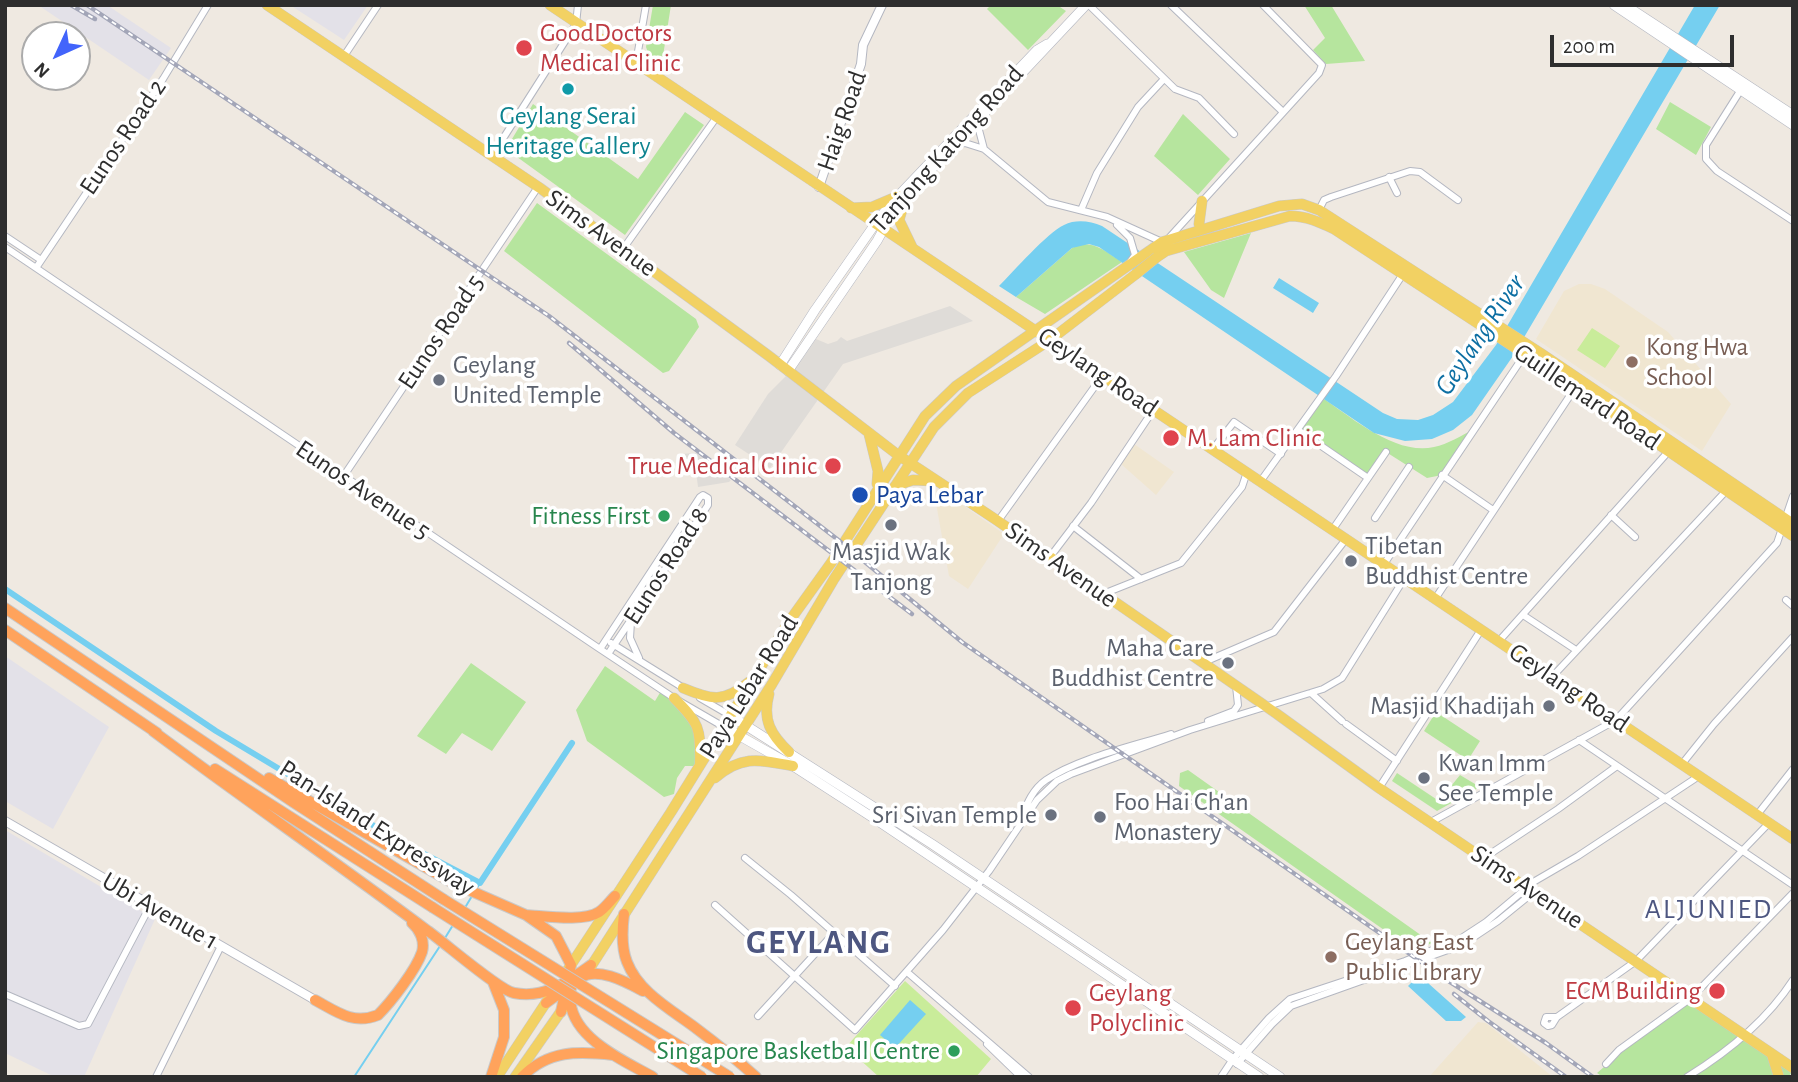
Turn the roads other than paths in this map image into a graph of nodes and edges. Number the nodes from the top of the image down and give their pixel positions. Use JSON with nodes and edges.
{"nodes":[{"id":1,"x":208,"y":5,"type":"edge"},
{"id":2,"x":267,"y":5,"type":"edge"},
{"id":3,"x":378,"y":5,"type":"edge"},
{"id":4,"x":550,"y":5,"type":"edge"},
{"id":5,"x":578,"y":5,"type":"edge"},
{"id":6,"x":646,"y":5,"type":"edge"},
{"id":7,"x":882,"y":5,"type":"edge"},
{"id":8,"x":1087,"y":5,"type":"edge"},
{"id":9,"x":1171,"y":5,"type":"edge"},
{"id":10,"x":1263,"y":5,"type":"edge"},
{"id":11,"x":1614,"y":5,"type":"edge"},
{"id":12,"x":1626,"y":5,"type":"edge"},
{"id":13,"x":576,"y":24,"type":"junction"},
{"id":14,"x":1670,"y":38,"type":"junction"},
{"id":15,"x":1048,"y":43,"type":"junction"},
{"id":16,"x":344,"y":56,"type":"junction"},
{"id":17,"x":636,"y":63,"type":"junction"},
{"id":18,"x":1164,"y":79,"type":"junction"},
{"id":19,"x":1742,"y":86,"type":"junction"},
{"id":20,"x":1283,"y":112,"type":"junction"},
{"id":21,"x":1793,"y":115,"type":"edge"},
{"id":22,"x":716,"y":118,"type":"junction"},
{"id":23,"x":980,"y":118,"type":"junction"},
{"id":24,"x":1793,"y":125,"type":"edge"},
{"id":25,"x":1234,"y":134,"type":"dead end"},
{"id":26,"x":952,"y":148,"type":"junction"},
{"id":27,"x":984,"y":149,"type":"junction"},
{"id":28,"x":498,"y":159,"type":"junction"},
{"id":29,"x":1389,"y":177,"type":"junction"},
{"id":30,"x":538,"y":187,"type":"junction"},
{"id":31,"x":819,"y":187,"type":"junction"},
{"id":32,"x":1397,"y":194,"type":"dead end"},
{"id":33,"x":901,"y":198,"type":"junction"},
{"id":34,"x":1458,"y":200,"type":"dead end"},
{"id":35,"x":1202,"y":201,"type":"junction"},
{"id":36,"x":850,"y":208,"type":"junction"},
{"id":37,"x":1081,"y":209,"type":"junction"},
{"id":38,"x":1319,"y":210,"type":"junction"},
{"id":39,"x":1107,"y":217,"type":"junction"},
{"id":40,"x":1793,"y":221,"type":"edge"},
{"id":41,"x":879,"y":227,"type":"junction"},
{"id":42,"x":1201,"y":229,"type":"junction"},
{"id":43,"x":5,"y":236,"type":"edge"},
{"id":44,"x":1164,"y":242,"type":"junction"},
{"id":45,"x":5,"y":247,"type":"edge"},
{"id":46,"x":623,"y":249,"type":"junction"},
{"id":47,"x":914,"y":250,"type":"junction"},
{"id":48,"x":41,"y":260,"type":"junction"},
{"id":49,"x":36,"y":268,"type":"junction"},
{"id":50,"x":1124,"y":269,"type":"junction"},
{"id":51,"x":1403,"y":274,"type":"junction"},
{"id":52,"x":1036,"y":330,"type":"junction"},
{"id":53,"x":1499,"y":332,"type":"junction"},
{"id":54,"x":1050,"y":340,"type":"junction"},
{"id":55,"x":1526,"y":351,"type":"junction"},
{"id":56,"x":784,"y":368,"type":"junction"},
{"id":57,"x":1103,"y":375,"type":"junction"},
{"id":58,"x":1576,"y":388,"type":"junction"},
{"id":59,"x":1154,"y":409,"type":"junction"},
{"id":60,"x":1298,"y":430,"type":"junction"},
{"id":61,"x":869,"y":433,"type":"junction"},
{"id":62,"x":1213,"y":449,"type":"junction"},
{"id":63,"x":1386,"y":452,"type":"dead end"},
{"id":64,"x":1668,"y":452,"type":"junction"},
{"id":65,"x":1281,"y":454,"type":"junction"},
{"id":66,"x":898,"y":455,"type":"junction"},
{"id":67,"x":910,"y":463,"type":"junction"},
{"id":68,"x":1409,"y":467,"type":"dead end"},
{"id":69,"x":1247,"y":472,"type":"junction"},
{"id":70,"x":1442,"y":475,"type":"junction"},
{"id":71,"x":343,"y":477,"type":"junction"},
{"id":72,"x":1368,"y":478,"type":"junction"},
{"id":73,"x":1261,"y":482,"type":"junction"},
{"id":74,"x":942,"y":483,"type":"junction"},
{"id":75,"x":894,"y":486,"type":"junction"},
{"id":76,"x":877,"y":489,"type":"junction"},
{"id":77,"x":1726,"y":491,"type":"junction"},
{"id":78,"x":1793,"y":496,"type":"edge"},
{"id":79,"x":1793,"y":509,"type":"edge"},
{"id":80,"x":1493,"y":510,"type":"junction"},
{"id":81,"x":1611,"y":515,"type":"junction"},
{"id":82,"x":1376,"y":518,"type":"dead end"},
{"id":83,"x":998,"y":521,"type":"junction"},
{"id":84,"x":1786,"y":523,"type":"edge"},
{"id":85,"x":1073,"y":526,"type":"junction"},
{"id":86,"x":1333,"y":529,"type":"junction"},
{"id":87,"x":1793,"y":536,"type":"edge"},
{"id":88,"x":1635,"y":537,"type":"dead end"},
{"id":89,"x":1346,"y":539,"type":"junction"},
{"id":90,"x":1050,"y":557,"type":"junction"},
{"id":91,"x":1384,"y":564,"type":"junction"},
{"id":92,"x":1141,"y":579,"type":"junction"},
{"id":93,"x":1404,"y":579,"type":"junction"},
{"id":94,"x":1103,"y":594,"type":"junction"},
{"id":95,"x":1436,"y":598,"type":"junction"},
{"id":96,"x":5,"y":608,"type":"edge"},
{"id":97,"x":1523,"y":615,"type":"junction"},
{"id":98,"x":631,"y":620,"type":"junction"},
{"id":99,"x":5,"y":630,"type":"edge"},
{"id":100,"x":1481,"y":630,"type":"junction"},
{"id":101,"x":1793,"y":637,"type":"edge"},
{"id":102,"x":607,"y":640,"type":"junction"},
{"id":103,"x":1499,"y":641,"type":"junction"},
{"id":104,"x":615,"y":645,"type":"junction"},
{"id":105,"x":600,"y":649,"type":"junction"},
{"id":106,"x":1576,"y":650,"type":"junction"},
{"id":107,"x":608,"y":654,"type":"junction"},
{"id":108,"x":640,"y":661,"type":"junction"},
{"id":109,"x":1202,"y":663,"type":"junction"},
{"id":110,"x":755,"y":677,"type":"junction"},
{"id":111,"x":1552,"y":677,"type":"junction"},
{"id":112,"x":772,"y":684,"type":"junction"},
{"id":113,"x":1236,"y":686,"type":"junction"},
{"id":114,"x":683,"y":688,"type":"junction"},
{"id":115,"x":1311,"y":693,"type":"junction"},
{"id":116,"x":674,"y":698,"type":"junction"},
{"id":117,"x":1267,"y":708,"type":"junction"},
{"id":118,"x":731,"y":716,"type":"junction"},
{"id":119,"x":1616,"y":720,"type":"junction"},
{"id":120,"x":745,"y":724,"type":"junction"},
{"id":121,"x":724,"y":727,"type":"junction"},
{"id":122,"x":153,"y":731,"type":"junction"},
{"id":123,"x":739,"y":735,"type":"junction"},
{"id":124,"x":1579,"y":740,"type":"junction"},
{"id":125,"x":789,"y":752,"type":"junction"},
{"id":126,"x":1397,"y":761,"type":"junction"},
{"id":127,"x":700,"y":764,"type":"junction"},
{"id":128,"x":1682,"y":764,"type":"junction"},
{"id":129,"x":793,"y":766,"type":"junction"},
{"id":130,"x":1617,"y":766,"type":"junction"},
{"id":131,"x":1793,"y":769,"type":"edge"},
{"id":132,"x":250,"y":772,"type":"junction"},
{"id":133,"x":1699,"y":776,"type":"junction"},
{"id":134,"x":707,"y":785,"type":"junction"},
{"id":135,"x":1379,"y":788,"type":"junction"},
{"id":136,"x":1665,"y":798,"type":"junction"},
{"id":137,"x":1757,"y":815,"type":"junction"},
{"id":138,"x":5,"y":821,"type":"edge"},
{"id":139,"x":1431,"y":822,"type":"junction"},
{"id":140,"x":1769,"y":823,"type":"junction"},
{"id":141,"x":1019,"y":826,"type":"junction"},
{"id":142,"x":1793,"y":839,"type":"edge"},
{"id":143,"x":1742,"y":851,"type":"junction"},
{"id":144,"x":745,"y":858,"type":"dead end"},
{"id":145,"x":1484,"y":858,"type":"junction"},
{"id":146,"x":984,"y":879,"type":"junction"},
{"id":147,"x":1793,"y":884,"type":"edge"},
{"id":148,"x":977,"y":887,"type":"junction"},
{"id":149,"x":1531,"y":889,"type":"junction"},
{"id":150,"x":377,"y":892,"type":"junction"},
{"id":151,"x":1793,"y":893,"type":"edge"},
{"id":152,"x":615,"y":896,"type":"junction"},
{"id":153,"x":715,"y":905,"type":"dead end"},
{"id":154,"x":150,"y":906,"type":"junction"},
{"id":155,"x":624,"y":914,"type":"junction"},
{"id":156,"x":526,"y":915,"type":"junction"},
{"id":157,"x":834,"y":933,"type":"junction"},
{"id":158,"x":221,"y":946,"type":"junction"},
{"id":159,"x":574,"y":961,"type":"junction"},
{"id":160,"x":1636,"y":961,"type":"junction"},
{"id":161,"x":589,"y":970,"type":"junction"},
{"id":162,"x":907,"y":972,"type":"junction"},
{"id":163,"x":795,"y":976,"type":"junction"},
{"id":164,"x":1793,"y":980,"type":"edge"},
{"id":165,"x":493,"y":981,"type":"junction"},
{"id":166,"x":895,"y":986,"type":"junction"},
{"id":167,"x":567,"y":987,"type":"junction"},
{"id":168,"x":5,"y":994,"type":"edge"},
{"id":169,"x":1691,"y":998,"type":"junction"},
{"id":170,"x":315,"y":1000,"type":"joint"},
{"id":171,"x":657,"y":1000,"type":"junction"},
{"id":172,"x":546,"y":1003,"type":"joint"},
{"id":173,"x":561,"y":1012,"type":"joint"},
{"id":174,"x":758,"y":1016,"type":"dead end"},
{"id":175,"x":1558,"y":1017,"type":"dead end"},
{"id":176,"x":1745,"y":1035,"type":"junction"},
{"id":177,"x":986,"y":1042,"type":"junction"},
{"id":178,"x":1244,"y":1052,"type":"junction"},
{"id":179,"x":1770,"y":1052,"type":"junction"},
{"id":180,"x":613,"y":1055,"type":"junction"},
{"id":181,"x":1236,"y":1061,"type":"junction"},
{"id":182,"x":1606,"y":1064,"type":"dead end"},
{"id":183,"x":1793,"y":1070,"type":"edge"},
{"id":184,"x":1224,"y":1074,"type":"edge"},
{"id":185,"x":156,"y":1077,"type":"edge"},
{"id":186,"x":491,"y":1077,"type":"edge"},
{"id":187,"x":497,"y":1077,"type":"edge"},
{"id":188,"x":515,"y":1077,"type":"edge"},
{"id":189,"x":522,"y":1077,"type":"edge"},
{"id":190,"x":653,"y":1077,"type":"edge"},
{"id":191,"x":702,"y":1077,"type":"edge"},
{"id":192,"x":730,"y":1077,"type":"edge"},
{"id":193,"x":756,"y":1077,"type":"edge"},
{"id":194,"x":1021,"y":1077,"type":"edge"},
{"id":195,"x":1029,"y":1077,"type":"edge"},
{"id":196,"x":1259,"y":1077,"type":"edge"},
{"id":197,"x":1280,"y":1077,"type":"edge"},
{"id":198,"x":1687,"y":1077,"type":"edge"},
{"id":199,"x":1779,"y":1077,"type":"edge"},
{"id":200,"x":1787,"y":1077,"type":"edge"}],
"edges":[{"from":1,"to":48,"type":"street","name":"Eunos Road 2"},
{"from":2,"to":16,"type":"main road","name":"Sims Avenue"},
{"from":3,"to":16,"type":"street"},
{"from":4,"to":13,"type":"main road","name":"Geylang Road"},
{"from":5,"to":13,"type":"street"},
{"from":6,"to":17,"type":"street"},
{"from":7,"to":31,"type":"street","name":"Haig Road"},
{"from":8,"to":15,"type":"main road","name":"Tanjong Katong Road"},
{"from":8,"to":18,"type":"street"},
{"from":9,"to":20,"type":"street"},
{"from":10,"to":20,"type":"street"},
{"from":11,"to":14,"type":"main road"},
{"from":12,"to":14,"type":"main road"},
{"from":13,"to":17,"type":"main road","name":"Geylang Road"},
{"from":13,"to":28,"type":"street"},
{"from":14,"to":19,"type":"main road"},
{"from":15,"to":23,"type":"main road","name":"Tanjong Katong Road"},
{"from":15,"to":33,"type":"main road","name":"Tanjong Katong Road"},
{"from":16,"to":28,"type":"main road","name":"Sims Avenue"},
{"from":17,"to":22,"type":"main road","name":"Geylang Road"},
{"from":18,"to":25,"type":"street"},
{"from":18,"to":37,"type":"street"},
{"from":19,"to":21,"type":"main road"},
{"from":19,"to":24,"type":"main road"},
{"from":19,"to":40,"type":"street"},
{"from":20,"to":35,"type":"street"},
{"from":22,"to":31,"type":"main road","name":"Geylang Road"},
{"from":22,"to":46,"type":"street"},
{"from":23,"to":26,"type":"main road","name":"Tanjong Katong Road"},
{"from":23,"to":27,"type":"street"},
{"from":26,"to":27,"type":"street"},
{"from":26,"to":33,"type":"main road","name":"Tanjong Katong Road"},
{"from":27,"to":37,"type":"street"},
{"from":28,"to":30,"type":"main road","name":"Sims Avenue"},
{"from":29,"to":32,"type":"street"},
{"from":29,"to":34,"type":"street"},
{"from":29,"to":38,"type":"street"},
{"from":30,"to":46,"type":"main road","name":"Sims Avenue"},
{"from":30,"to":71,"type":"street","name":"Eunos Road 5"},
{"from":31,"to":36,"type":"main road","name":"Geylang Road"},
{"from":33,"to":36,"type":"main road"},
{"from":33,"to":41,"type":"main road","name":"Tanjong Katong Road"},
{"from":33,"to":47,"type":"main road"},
{"from":35,"to":42,"type":"main road"},
{"from":35,"to":44,"type":"street"},
{"from":36,"to":41,"type":"main road","name":"Geylang Road"},
{"from":37,"to":39,"type":"street"},
{"from":38,"to":42,"type":"main road","name":"Guillemard Road"},
{"from":38,"to":53,"type":"main road","name":"Guillemard Road"},
{"from":39,"to":44,"type":"street"},
{"from":39,"to":50,"type":"street"},
{"from":41,"to":47,"type":"main road","name":"Geylang Road"},
{"from":41,"to":56,"type":"main road","name":"Tanjong Katong Road"},
{"from":42,"to":44,"type":"main road","name":"Guillemard Road"},
{"from":43,"to":48,"type":"street"},
{"from":44,"to":50,"type":"main road","name":"Guillemard Road"},
{"from":45,"to":49,"type":"street","name":"Eunos Avenue 5"},
{"from":46,"to":56,"type":"main road","name":"Sims Avenue"},
{"from":47,"to":52,"type":"main road","name":"Geylang Road"},
{"from":48,"to":49,"type":"street","name":"Eunos Road 2"},
{"from":49,"to":71,"type":"street","name":"Eunos Avenue 5"},
{"from":50,"to":52,"type":"main road","name":"Guillemard Road"},
{"from":51,"to":53,"type":"main road","name":"Guillemard Road"},
{"from":51,"to":54,"type":"main road","name":"Guillemard Road","bridge":true},
{"from":51,"to":60,"type":"street"},
{"from":52,"to":54,"type":"main road","name":"Geylang Road"},
{"from":52,"to":66,"type":"main road","name":"Paya Lebar Road"},
{"from":53,"to":55,"type":"main road","name":"Guillemard Road"},
{"from":54,"to":57,"type":"main road","name":"Geylang Road"},
{"from":54,"to":67,"type":"main road","name":"Paya Lebar Road"},
{"from":55,"to":58,"type":"main road","name":"Guillemard Road"},
{"from":55,"to":70,"type":"street"},
{"from":55,"to":84,"type":"main road","name":"Guillemard Road"},
{"from":56,"to":61,"type":"main road","name":"Sims Avenue"},
{"from":57,"to":59,"type":"main road","name":"Geylang Road"},
{"from":57,"to":83,"type":"street"},
{"from":58,"to":64,"type":"main road","name":"Guillemard Road"},
{"from":58,"to":80,"type":"street"},
{"from":59,"to":62,"type":"main road","name":"Geylang Road"},
{"from":59,"to":85,"type":"street"},
{"from":60,"to":65,"type":"street"},
{"from":60,"to":72,"type":"street"},
{"from":61,"to":66,"type":"main road","name":"Sims Avenue"},
{"from":61,"to":76,"type":"main road"},
{"from":62,"to":65,"type":"street"},
{"from":62,"to":69,"type":"main road","name":"Geylang Road"},
{"from":63,"to":72,"type":"street"},
{"from":64,"to":77,"type":"main road","name":"Guillemard Road"},
{"from":64,"to":81,"type":"street"},
{"from":65,"to":73,"type":"street"},
{"from":66,"to":67,"type":"main road","name":"Sims Avenue"},
{"from":66,"to":76,"type":"main road","name":"Paya Lebar Road"},
{"from":67,"to":74,"type":"main road","name":"Sims Avenue"},
{"from":67,"to":75,"type":"main road","name":"Paya Lebar Road"},
{"from":68,"to":82,"type":"street"},
{"from":69,"to":73,"type":"main road","name":"Geylang Road"},
{"from":69,"to":92,"type":"street"},
{"from":70,"to":80,"type":"street"},
{"from":70,"to":91,"type":"street"},
{"from":71,"to":105,"type":"street","name":"Eunos Avenue 5"},
{"from":72,"to":86,"type":"street"},
{"from":73,"to":86,"type":"main road","name":"Geylang Road"},
{"from":74,"to":75,"type":"main road"},
{"from":74,"to":83,"type":"main road","name":"Sims Avenue"},
{"from":75,"to":112,"type":"main road","name":"Paya Lebar Road"},
{"from":76,"to":110,"type":"main road","name":"Paya Lebar Road"},
{"from":77,"to":84,"type":"main road","name":"Guillemard Road"},
{"from":77,"to":106,"type":"street"},
{"from":78,"to":84,"type":"street"},
{"from":79,"to":84,"type":"street"},
{"from":80,"to":95,"type":"street"},
{"from":81,"to":88,"type":"street"},
{"from":81,"to":97,"type":"street"},
{"from":83,"to":90,"type":"main road","name":"Sims Avenue"},
{"from":84,"to":87,"type":"main road","name":"Guillemard Road"},
{"from":84,"to":119,"type":"street"},
{"from":85,"to":90,"type":"street"},
{"from":85,"to":92,"type":"street"},
{"from":86,"to":89,"type":"main road","name":"Geylang Road"},
{"from":89,"to":91,"type":"main road","name":"Geylang Road"},
{"from":89,"to":109,"type":"street"},
{"from":90,"to":94,"type":"main road","name":"Sims Avenue"},
{"from":91,"to":93,"type":"main road","name":"Geylang Road"},
{"from":92,"to":94,"type":"street"},
{"from":93,"to":95,"type":"main road","name":"Geylang Road"},
{"from":93,"to":115,"type":"street"},
{"from":94,"to":109,"type":"main road","name":"Sims Avenue"},
{"from":95,"to":100,"type":"main road","name":"Geylang Road"},
{"from":96,"to":132,"type":"highway","name":"Pan-Island Expressway"},
{"from":97,"to":103,"type":"street"},
{"from":97,"to":106,"type":"street"},
{"from":98,"to":102,"type":"street","name":"Eunos Road 8"},
{"from":98,"to":104,"type":"street","name":"Eunos Road 8"},
{"from":98,"to":108,"type":"street"},
{"from":99,"to":122,"type":"highway","name":"Pan-Island Expressway"},
{"from":100,"to":103,"type":"main road","name":"Geylang Road"},
{"from":100,"to":126,"type":"street"},
{"from":101,"to":128,"type":"street"},
{"from":102,"to":104,"type":"street"},
{"from":102,"to":105,"type":"street","name":"Eunos Road 8"},
{"from":103,"to":111,"type":"main road","name":"Geylang Road"},
{"from":104,"to":107,"type":"street","name":"Eunos Road 8"},
{"from":104,"to":108,"type":"street"},
{"from":105,"to":107,"type":"street","name":"Eunos Avenue 5"},
{"from":106,"to":111,"type":"street"},
{"from":107,"to":116,"type":"street","name":"Eunos Avenue 5"},
{"from":108,"to":114,"type":"street"},
{"from":109,"to":113,"type":"main road","name":"Sims Avenue"},
{"from":110,"to":114,"type":"main road"},
{"from":110,"to":118,"type":"main road","name":"Paya Lebar Road"},
{"from":111,"to":119,"type":"main road","name":"Geylang Road"},
{"from":112,"to":120,"type":"main road","name":"Paya Lebar Road"},
{"from":112,"to":125,"type":"main road"},
{"from":113,"to":117,"type":"main road","name":"Sims Avenue"},
{"from":113,"to":141,"type":"street"},
{"from":114,"to":118,"type":"street"},
{"from":115,"to":117,"type":"street"},
{"from":115,"to":126,"type":"street"},
{"from":116,"to":121,"type":"street","name":"Eunos Avenue 5"},
{"from":116,"to":127,"type":"main road"},
{"from":117,"to":135,"type":"main road","name":"Sims Avenue"},
{"from":117,"to":141,"type":"street"},
{"from":118,"to":120,"type":"main road"},
{"from":118,"to":121,"type":"main road","name":"Paya Lebar Road"},
{"from":119,"to":124,"type":"street"},
{"from":119,"to":128,"type":"main road","name":"Geylang Road"},
{"from":120,"to":123,"type":"main road","name":"Paya Lebar Road"},
{"from":120,"to":125,"type":"main road"},
{"from":121,"to":123,"type":"main road"},
{"from":121,"to":127,"type":"main road","name":"Paya Lebar Road"},
{"from":122,"to":150,"type":"highway"},
{"from":122,"to":191,"type":"highway","name":"Pan-Island Expressway","bridge":true},
{"from":123,"to":129,"type":"main road"},
{"from":123,"to":134,"type":"main road","name":"Paya Lebar Road"},
{"from":124,"to":130,"type":"street"},
{"from":124,"to":139,"type":"street"},
{"from":125,"to":146,"type":"main road"},
{"from":126,"to":135,"type":"street"},
{"from":127,"to":152,"type":"main road","name":"Paya Lebar Road"},
{"from":128,"to":133,"type":"main road","name":"Geylang Road"},
{"from":129,"to":134,"type":"main road"},
{"from":129,"to":148,"type":"main road"},
{"from":130,"to":136,"type":"street"},
{"from":130,"to":145,"type":"street"},
{"from":131,"to":137,"type":"street"},
{"from":132,"to":156,"type":"highway"},
{"from":132,"to":192,"type":"highway","name":"Pan-Island Expressway","bridge":true},
{"from":133,"to":136,"type":"street"},
{"from":133,"to":137,"type":"main road","name":"Geylang Road"},
{"from":134,"to":155,"type":"main road","name":"Paya Lebar Road"},
{"from":135,"to":139,"type":"main road","name":"Sims Avenue"},
{"from":136,"to":143,"type":"street"},
{"from":136,"to":149,"type":"street"},
{"from":137,"to":140,"type":"main road","name":"Geylang Road"},
{"from":138,"to":154,"type":"street","name":"Ubi Avenue 1"},
{"from":139,"to":145,"type":"main road","name":"Sims Avenue"},
{"from":140,"to":142,"type":"main road","name":"Geylang Road"},
{"from":140,"to":143,"type":"street"},
{"from":141,"to":146,"type":"street"},
{"from":143,"to":147,"type":"street"},
{"from":143,"to":160,"type":"street"},
{"from":144,"to":157,"type":"street"},
{"from":145,"to":149,"type":"main road","name":"Sims Avenue"},
{"from":146,"to":148,"type":"street"},
{"from":146,"to":178,"type":"main road"},
{"from":148,"to":162,"type":"street"},
{"from":148,"to":181,"type":"main road"},
{"from":149,"to":160,"type":"main road","name":"Sims Avenue"},
{"from":149,"to":178,"type":"street"},
{"from":150,"to":165,"type":"highway"},
{"from":150,"to":170,"type":"highway"},
{"from":151,"to":169,"type":"street"},
{"from":152,"to":156,"type":"highway"},
{"from":152,"to":159,"type":"main road","name":"Paya Lebar Road"},
{"from":153,"to":163,"type":"street"},
{"from":154,"to":158,"type":"street","name":"Ubi Avenue 1"},
{"from":154,"to":168,"type":"street"},
{"from":155,"to":161,"type":"main road","name":"Paya Lebar Road"},
{"from":155,"to":171,"type":"highway"},
{"from":156,"to":159,"type":"highway"},
{"from":157,"to":163,"type":"street"},
{"from":157,"to":166,"type":"street"},
{"from":158,"to":170,"type":"street","name":"Ubi Avenue 1"},
{"from":158,"to":185,"type":"street"},
{"from":159,"to":167,"type":"highway"},
{"from":160,"to":169,"type":"main road","name":"Sims Avenue"},
{"from":160,"to":175,"type":"street"},
{"from":161,"to":167,"type":"highway"},
{"from":161,"to":171,"type":"highway"},
{"from":162,"to":166,"type":"street"},
{"from":162,"to":177,"type":"street"},
{"from":163,"to":166,"type":"street"},
{"from":163,"to":174,"type":"street"},
{"from":164,"to":176,"type":"street"},
{"from":165,"to":167,"type":"highway"},
{"from":165,"to":186,"type":"highway"},
{"from":167,"to":172,"type":"highway"},
{"from":167,"to":173,"type":"highway"},
{"from":167,"to":180,"type":"highway"},
{"from":169,"to":176,"type":"main road","name":"Sims Avenue"},
{"from":169,"to":182,"type":"street"},
{"from":171,"to":193,"type":"highway"},
{"from":172,"to":187,"type":"main road"},
{"from":173,"to":188,"type":"main road"},
{"from":176,"to":179,"type":"main road","name":"Sims Avenue"},
{"from":176,"to":198,"type":"street"},
{"from":177,"to":194,"type":"street"},
{"from":177,"to":195,"type":"street"},
{"from":178,"to":181,"type":"street"},
{"from":178,"to":197,"type":"main road"},
{"from":179,"to":183,"type":"main road","name":"Sims Avenue"},
{"from":179,"to":199,"type":"main road"},
{"from":180,"to":189,"type":"highway"},
{"from":180,"to":190,"type":"highway"},
{"from":181,"to":184,"type":"street"},
{"from":181,"to":196,"type":"main road"},
{"from":183,"to":200,"type":"main road"}]}
